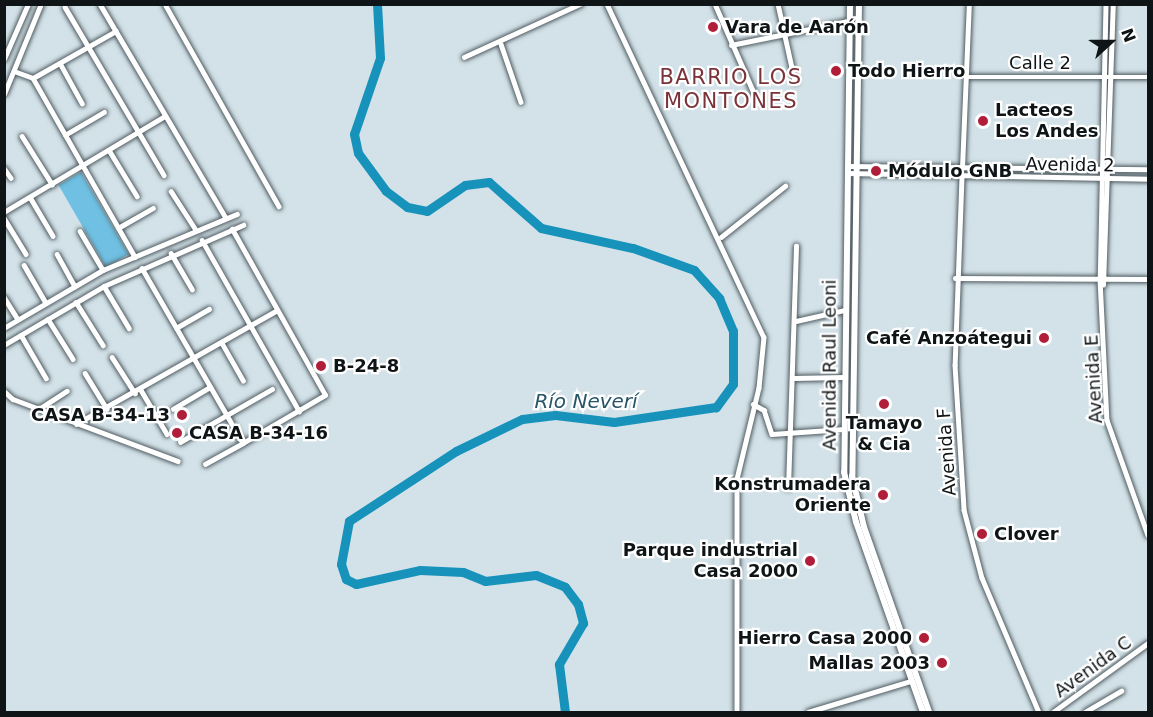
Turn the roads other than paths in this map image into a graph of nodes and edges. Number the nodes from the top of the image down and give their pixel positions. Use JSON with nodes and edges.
{"nodes":[{"id":1,"x":28,"y":4,"type":"edge"},
{"id":2,"x":41,"y":4,"type":"edge"},
{"id":3,"x":100,"y":4,"type":"edge"},
{"id":4,"x":165,"y":4,"type":"edge"},
{"id":5,"x":579,"y":4,"type":"edge"},
{"id":6,"x":607,"y":4,"type":"edge"},
{"id":7,"x":715,"y":4,"type":"edge"},
{"id":8,"x":778,"y":4,"type":"edge"},
{"id":9,"x":850,"y":4,"type":"edge"},
{"id":10,"x":859,"y":4,"type":"edge"},
{"id":11,"x":969,"y":4,"type":"edge"},
{"id":12,"x":1106,"y":4,"type":"edge"},
{"id":13,"x":1113,"y":4,"type":"edge"},
{"id":14,"x":65,"y":7,"type":"dead end"},
{"id":15,"x":849,"y":21,"type":"junction"},
{"id":16,"x":116,"y":31,"type":"junction"},
{"id":17,"x":783,"y":33,"type":"junction"},
{"id":18,"x":501,"y":44,"type":"junction"},
{"id":19,"x":731,"y":45,"type":"junction"},
{"id":20,"x":88,"y":47,"type":"junction"},
{"id":21,"x":464,"y":57,"type":"dead end"},
{"id":22,"x":4,"y":59,"type":"edge"},
{"id":23,"x":60,"y":63,"type":"junction"},
{"id":24,"x":14,"y":71,"type":"junction"},
{"id":25,"x":966,"y":77,"type":"junction"},
{"id":26,"x":1103,"y":77,"type":"junction"},
{"id":27,"x":1111,"y":77,"type":"junction"},
{"id":28,"x":1149,"y":77,"type":"edge"},
{"id":29,"x":33,"y":78,"type":"junction"},
{"id":30,"x":795,"y":81,"type":"dead end"},
{"id":31,"x":754,"y":93,"type":"dead end"},
{"id":32,"x":4,"y":94,"type":"edge"},
{"id":33,"x":522,"y":102,"type":"dead end"},
{"id":34,"x":82,"y":103,"type":"dead end"},
{"id":35,"x":104,"y":112,"type":"dead end"},
{"id":36,"x":165,"y":116,"type":"junction"},
{"id":37,"x":137,"y":133,"type":"junction"},
{"id":38,"x":65,"y":135,"type":"junction"},
{"id":39,"x":22,"y":136,"type":"dead end"},
{"id":40,"x":109,"y":150,"type":"junction"},
{"id":41,"x":82,"y":166,"type":"junction"},
{"id":42,"x":4,"y":168,"type":"edge"},
{"id":43,"x":962,"y":168,"type":"junction"},
{"id":44,"x":1149,"y":169,"type":"edge"},
{"id":45,"x":847,"y":170,"type":"junction"},
{"id":46,"x":856,"y":170,"type":"junction"},
{"id":47,"x":1100,"y":170,"type":"junction"},
{"id":48,"x":1107,"y":170,"type":"junction"},
{"id":49,"x":164,"y":175,"type":"dead end"},
{"id":50,"x":962,"y":177,"type":"junction"},
{"id":51,"x":10,"y":178,"type":"dead end"},
{"id":52,"x":1100,"y":179,"type":"junction"},
{"id":53,"x":1107,"y":179,"type":"junction"},
{"id":54,"x":1149,"y":179,"type":"edge"},
{"id":55,"x":52,"y":184,"type":"junction"},
{"id":56,"x":785,"y":186,"type":"dead end"},
{"id":57,"x":171,"y":191,"type":"dead end"},
{"id":58,"x":137,"y":196,"type":"dead end"},
{"id":59,"x":30,"y":197,"type":"junction"},
{"id":60,"x":279,"y":206,"type":"dead end"},
{"id":61,"x":153,"y":208,"type":"dead end"},
{"id":62,"x":4,"y":212,"type":"edge"},
{"id":63,"x":237,"y":214,"type":"dead end"},
{"id":64,"x":4,"y":218,"type":"edge"},
{"id":65,"x":226,"y":218,"type":"junction"},
{"id":66,"x":243,"y":225,"type":"dead end"},
{"id":67,"x":118,"y":228,"type":"junction"},
{"id":68,"x":196,"y":230,"type":"junction"},
{"id":69,"x":232,"y":230,"type":"junction"},
{"id":70,"x":80,"y":231,"type":"dead end"},
{"id":71,"x":53,"y":236,"type":"dead end"},
{"id":72,"x":721,"y":237,"type":"junction"},
{"id":73,"x":202,"y":240,"type":"junction"},
{"id":74,"x":796,"y":246,"type":"dead end"},
{"id":75,"x":171,"y":253,"type":"junction"},
{"id":76,"x":26,"y":254,"type":"dead end"},
{"id":77,"x":57,"y":254,"type":"dead end"},
{"id":78,"x":135,"y":257,"type":"junction"},
{"id":79,"x":24,"y":265,"type":"dead end"},
{"id":80,"x":142,"y":268,"type":"junction"},
{"id":81,"x":103,"y":270,"type":"junction"},
{"id":82,"x":955,"y":278,"type":"junction"},
{"id":83,"x":1100,"y":279,"type":"junction"},
{"id":84,"x":1149,"y":279,"type":"edge"},
{"id":85,"x":1108,"y":280,"type":"junction"},
{"id":86,"x":1103,"y":285,"type":"junction"},
{"id":87,"x":75,"y":286,"type":"junction"},
{"id":88,"x":104,"y":286,"type":"junction"},
{"id":89,"x":192,"y":289,"type":"dead end"},
{"id":90,"x":4,"y":297,"type":"edge"},
{"id":91,"x":76,"y":302,"type":"junction"},
{"id":92,"x":46,"y":303,"type":"junction"},
{"id":93,"x":209,"y":309,"type":"dead end"},
{"id":94,"x":276,"y":310,"type":"junction"},
{"id":95,"x":845,"y":310,"type":"junction"},
{"id":96,"x":18,"y":319,"type":"junction"},
{"id":97,"x":48,"y":319,"type":"junction"},
{"id":98,"x":796,"y":321,"type":"junction"},
{"id":99,"x":250,"y":326,"type":"junction"},
{"id":100,"x":4,"y":328,"type":"edge"},
{"id":101,"x":129,"y":328,"type":"dead end"},
{"id":102,"x":176,"y":328,"type":"junction"},
{"id":103,"x":21,"y":335,"type":"junction"},
{"id":104,"x":222,"y":343,"type":"junction"},
{"id":105,"x":4,"y":345,"type":"edge"},
{"id":106,"x":102,"y":345,"type":"dead end"},
{"id":107,"x":112,"y":357,"type":"dead end"},
{"id":108,"x":73,"y":359,"type":"dead end"},
{"id":109,"x":194,"y":359,"type":"junction"},
{"id":110,"x":85,"y":374,"type":"dead end"},
{"id":111,"x":844,"y":377,"type":"junction"},
{"id":112,"x":46,"y":378,"type":"dead end"},
{"id":113,"x":794,"y":378,"type":"junction"},
{"id":114,"x":243,"y":380,"type":"dead end"},
{"id":115,"x":210,"y":387,"type":"junction"},
{"id":116,"x":272,"y":389,"type":"dead end"},
{"id":117,"x":141,"y":390,"type":"junction"},
{"id":118,"x":4,"y":391,"type":"edge"},
{"id":119,"x":67,"y":391,"type":"dead end"},
{"id":120,"x":135,"y":393,"type":"junction"},
{"id":121,"x":753,"y":404,"type":"junction"},
{"id":122,"x":39,"y":409,"type":"junction"},
{"id":123,"x":107,"y":409,"type":"junction"},
{"id":124,"x":173,"y":409,"type":"dead end"},
{"id":125,"x":299,"y":411,"type":"junction"},
{"id":126,"x":226,"y":414,"type":"junction"},
{"id":127,"x":76,"y":424,"type":"junction"},
{"id":128,"x":844,"y":429,"type":"junction"},
{"id":129,"x":166,"y":434,"type":"dead end"},
{"id":130,"x":792,"y":436,"type":"junction"},
{"id":131,"x":180,"y":442,"type":"dead end"},
{"id":132,"x":243,"y":443,"type":"junction"},
{"id":133,"x":178,"y":461,"type":"dead end"},
{"id":134,"x":205,"y":464,"type":"dead end"},
{"id":135,"x":788,"y":488,"type":"dead end"},
{"id":136,"x":1149,"y":536,"type":"edge"},
{"id":137,"x":1149,"y":643,"type":"edge"},
{"id":138,"x":911,"y":681,"type":"junction"},
{"id":139,"x":1121,"y":691,"type":"dead end"},
{"id":140,"x":1099,"y":711,"type":"edge"},
{"id":141,"x":737,"y":712,"type":"edge"},
{"id":142,"x":808,"y":712,"type":"edge"},
{"id":143,"x":922,"y":712,"type":"edge"},
{"id":144,"x":929,"y":712,"type":"edge"},
{"id":145,"x":1039,"y":712,"type":"edge"},
{"id":146,"x":1053,"y":712,"type":"edge"},
{"id":147,"x":1085,"y":712,"type":"edge"}],
"edges":[{"from":1,"to":22,"type":"street"},
{"from":2,"to":24,"type":"street"},
{"from":3,"to":16,"type":"street"},
{"from":4,"to":60,"type":"street"},
{"from":5,"to":18,"type":"street"},
{"from":6,"to":72,"type":"street"},
{"from":7,"to":19,"type":"street"},
{"from":8,"to":17,"type":"street"},
{"from":9,"to":15,"type":"main road","name":"Avenida Raul Leoni"},
{"from":10,"to":46,"type":"main road","name":"Avenida Raul Leoni"},
{"from":11,"to":25,"type":"street"},
{"from":12,"to":26,"type":"street","name":"Avenida E"},
{"from":13,"to":27,"type":"street"},
{"from":14,"to":20,"type":"street"},
{"from":15,"to":17,"type":"street"},
{"from":15,"to":45,"type":"main road","name":"Avenida Raul Leoni"},
{"from":16,"to":20,"type":"street"},
{"from":16,"to":36,"type":"street"},
{"from":17,"to":19,"type":"street"},
{"from":17,"to":30,"type":"street"},
{"from":18,"to":21,"type":"street"},
{"from":18,"to":33,"type":"street"},
{"from":19,"to":31,"type":"street"},
{"from":20,"to":23,"type":"street"},
{"from":20,"to":37,"type":"street"},
{"from":23,"to":29,"type":"street"},
{"from":23,"to":34,"type":"street"},
{"from":24,"to":29,"type":"street"},
{"from":24,"to":32,"type":"street"},
{"from":25,"to":26,"type":"street","name":"Calle 2"},
{"from":25,"to":43,"type":"street"},
{"from":26,"to":27,"type":"street","name":"Calle 2"},
{"from":26,"to":47,"type":"street","name":"Avenida E"},
{"from":27,"to":28,"type":"street","name":"Calle 2"},
{"from":27,"to":48,"type":"street"},
{"from":29,"to":38,"type":"street"},
{"from":35,"to":38,"type":"street"},
{"from":36,"to":37,"type":"street"},
{"from":36,"to":65,"type":"street"},
{"from":37,"to":40,"type":"street"},
{"from":37,"to":49,"type":"street"},
{"from":38,"to":41,"type":"street"},
{"from":39,"to":55,"type":"street"},
{"from":40,"to":41,"type":"street"},
{"from":40,"to":58,"type":"street"},
{"from":41,"to":55,"type":"street"},
{"from":41,"to":67,"type":"street"},
{"from":42,"to":51,"type":"street"},
{"from":43,"to":46,"type":"street","name":"Avenida 2"},
{"from":43,"to":47,"type":"street","name":"Avenida 2"},
{"from":44,"to":48,"type":"street","name":"Avenida 2"},
{"from":45,"to":46,"type":"street","name":"Avenida 2"},
{"from":45,"to":95,"type":"main road","name":"Avenida Raul Leoni"},
{"from":46,"to":50,"type":"street","name":"Avenida 2"},
{"from":46,"to":144,"type":"main road","name":"Avenida Raul Leoni"},
{"from":47,"to":48,"type":"street","name":"Avenida 2"},
{"from":47,"to":52,"type":"street","name":"Avenida E"},
{"from":48,"to":53,"type":"street"},
{"from":50,"to":52,"type":"street","name":"Avenida 2"},
{"from":50,"to":82,"type":"street","name":"Avenida F"},
{"from":52,"to":53,"type":"street","name":"Avenida 2"},
{"from":52,"to":83,"type":"street","name":"Avenida E"},
{"from":53,"to":54,"type":"street","name":"Avenida 2"},
{"from":53,"to":85,"type":"street"},
{"from":55,"to":59,"type":"street"},
{"from":56,"to":72,"type":"street"},
{"from":57,"to":68,"type":"street"},
{"from":59,"to":62,"type":"street"},
{"from":59,"to":71,"type":"street"},
{"from":61,"to":67,"type":"street"},
{"from":63,"to":65,"type":"street"},
{"from":64,"to":76,"type":"street"},
{"from":65,"to":68,"type":"street"},
{"from":66,"to":69,"type":"street"},
{"from":67,"to":78,"type":"street"},
{"from":68,"to":78,"type":"street"},
{"from":69,"to":73,"type":"street"},
{"from":69,"to":94,"type":"street"},
{"from":70,"to":81,"type":"street"},
{"from":72,"to":121,"type":"street"},
{"from":73,"to":75,"type":"street"},
{"from":73,"to":99,"type":"street"},
{"from":74,"to":98,"type":"street"},
{"from":75,"to":80,"type":"street"},
{"from":75,"to":89,"type":"street"},
{"from":77,"to":87,"type":"street"},
{"from":78,"to":81,"type":"street"},
{"from":79,"to":92,"type":"street"},
{"from":80,"to":88,"type":"street"},
{"from":80,"to":102,"type":"street"},
{"from":81,"to":87,"type":"street"},
{"from":82,"to":83,"type":"street"},
{"from":82,"to":145,"type":"street","name":"Avenida F"},
{"from":83,"to":85,"type":"street"},
{"from":83,"to":86,"type":"street","name":"Avenida E"},
{"from":84,"to":85,"type":"street"},
{"from":85,"to":86,"type":"street"},
{"from":86,"to":136,"type":"street","name":"Avenida E"},
{"from":87,"to":92,"type":"street"},
{"from":88,"to":91,"type":"street"},
{"from":88,"to":101,"type":"street"},
{"from":90,"to":96,"type":"street"},
{"from":91,"to":97,"type":"street"},
{"from":91,"to":106,"type":"street"},
{"from":92,"to":96,"type":"street"},
{"from":93,"to":102,"type":"street"},
{"from":94,"to":99,"type":"street"},
{"from":94,"to":125,"type":"street"},
{"from":95,"to":98,"type":"street"},
{"from":95,"to":111,"type":"main road","name":"Avenida Raul Leoni"},
{"from":96,"to":100,"type":"street"},
{"from":97,"to":103,"type":"street"},
{"from":97,"to":108,"type":"street"},
{"from":98,"to":113,"type":"street"},
{"from":99,"to":104,"type":"street"},
{"from":99,"to":125,"type":"street"},
{"from":102,"to":109,"type":"street"},
{"from":103,"to":105,"type":"street"},
{"from":103,"to":112,"type":"street"},
{"from":104,"to":109,"type":"street"},
{"from":104,"to":114,"type":"street"},
{"from":107,"to":120,"type":"street"},
{"from":109,"to":115,"type":"street"},
{"from":109,"to":117,"type":"street"},
{"from":110,"to":123,"type":"street"},
{"from":111,"to":113,"type":"street"},
{"from":111,"to":128,"type":"main road","name":"Avenida Raul Leoni"},
{"from":113,"to":130,"type":"street"},
{"from":115,"to":124,"type":"street"},
{"from":115,"to":126,"type":"street"},
{"from":116,"to":126,"type":"street"},
{"from":117,"to":120,"type":"street"},
{"from":117,"to":129,"type":"street"},
{"from":118,"to":122,"type":"street"},
{"from":119,"to":122,"type":"street"},
{"from":120,"to":123,"type":"street"},
{"from":121,"to":130,"type":"street"},
{"from":121,"to":141,"type":"street"},
{"from":122,"to":127,"type":"street"},
{"from":123,"to":127,"type":"street"},
{"from":125,"to":132,"type":"street"},
{"from":126,"to":131,"type":"street"},
{"from":126,"to":132,"type":"street"},
{"from":127,"to":133,"type":"street"},
{"from":128,"to":130,"type":"street"},
{"from":128,"to":138,"type":"main road","name":"Avenida Raul Leoni"},
{"from":130,"to":135,"type":"street"},
{"from":132,"to":134,"type":"street"},
{"from":137,"to":146,"type":"street","name":"Avenida C"},
{"from":138,"to":142,"type":"street"},
{"from":138,"to":143,"type":"main road","name":"Avenida Raul Leoni"},
{"from":139,"to":140,"type":"street"},
{"from":140,"to":147,"type":"street"}]}
